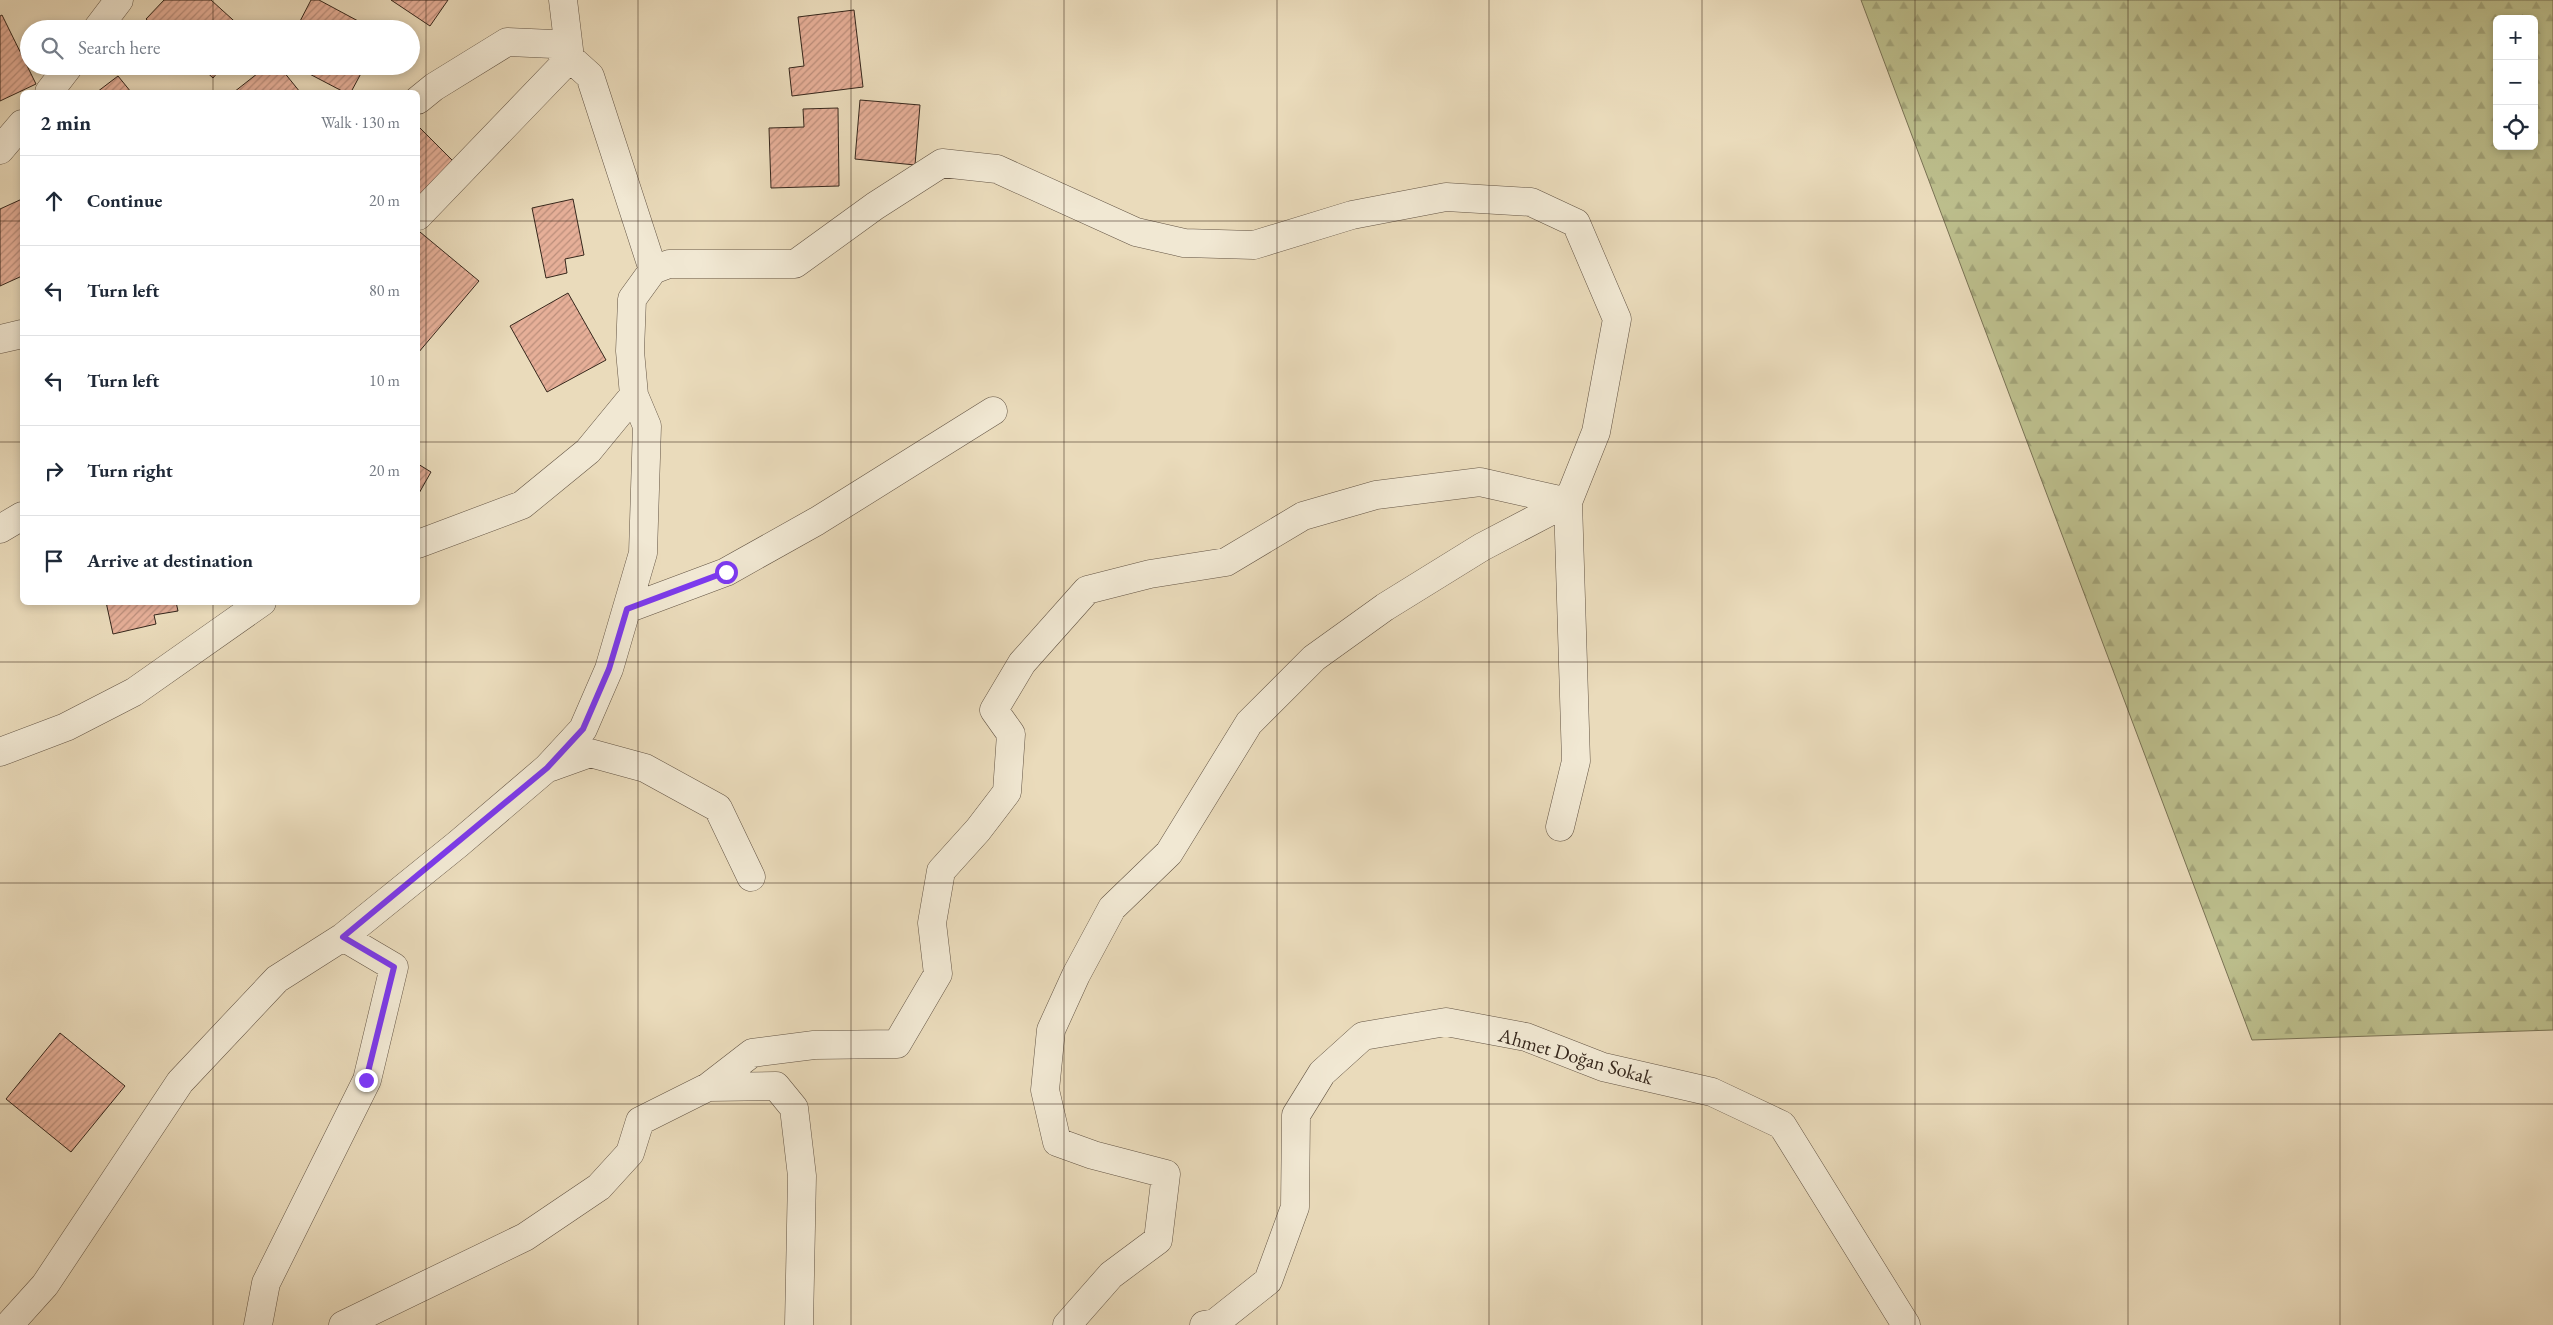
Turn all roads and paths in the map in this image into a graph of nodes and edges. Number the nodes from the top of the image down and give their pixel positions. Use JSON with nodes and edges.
{"nodes":[{"id":1,"x":119,"y":0,"type":"edge"},
{"id":2,"x":563,"y":0,"type":"edge"},
{"id":3,"x":104,"y":20,"type":"edge"},
{"id":4,"x":570,"y":58,"type":"junction"},
{"id":5,"x":62,"y":75,"type":"edge"},
{"id":6,"x":51,"y":90,"type":"edge"},
{"id":7,"x":420,"y":98,"type":"edge"},
{"id":8,"x":20,"y":126,"type":"edge"},
{"id":9,"x":0,"y":150,"type":"edge"},
{"id":10,"x":420,"y":214,"type":"edge"},
{"id":11,"x":653,"y":270,"type":"junction"},
{"id":12,"x":20,"y":334,"type":"edge"},
{"id":13,"x":0,"y":339,"type":"edge"},
{"id":14,"x":634,"y":396,"type":"junction"},
{"id":15,"x":994,"y":411,"type":"dead end"},
{"id":16,"x":1568,"y":502,"type":"junction"},
{"id":17,"x":20,"y":517,"type":"edge"},
{"id":18,"x":0,"y":528,"type":"edge"},
{"id":19,"x":420,"y":543,"type":"edge"},
{"id":20,"x":258,"y":605,"type":"edge"},
{"id":21,"x":627,"y":609,"type":"junction"},
{"id":22,"x":0,"y":752,"type":"edge"},
{"id":23,"x":547,"y":768,"type":"junction"},
{"id":24,"x":1560,"y":827,"type":"dead end"},
{"id":25,"x":751,"y":876,"type":"dead end"},
{"id":26,"x":343,"y":937,"type":"junction"},
{"id":27,"x":708,"y":1086,"type":"junction"},
{"id":28,"x":9,"y":1325,"type":"edge"},
{"id":29,"x":258,"y":1325,"type":"edge"},
{"id":30,"x":343,"y":1325,"type":"edge"},
{"id":31,"x":799,"y":1325,"type":"edge"},
{"id":32,"x":1067,"y":1325,"type":"edge"},
{"id":33,"x":1204,"y":1325,"type":"edge"},
{"id":34,"x":1906,"y":1325,"type":"edge"}],
"edges":[{"from":1,"to":3,"type":"street"},
{"from":2,"to":4,"type":"street"},
{"from":4,"to":7,"type":"street"},
{"from":4,"to":10,"type":"street"},
{"from":4,"to":11,"type":"street"},
{"from":5,"to":6,"type":"street"},
{"from":8,"to":9,"type":"street"},
{"from":11,"to":14,"type":"street"},
{"from":11,"to":16,"type":"street"},
{"from":12,"to":13,"type":"street"},
{"from":14,"to":19,"type":"street"},
{"from":14,"to":21,"type":"street"},
{"from":15,"to":21,"type":"street"},
{"from":16,"to":24,"type":"street"},
{"from":16,"to":27,"type":"street"},
{"from":16,"to":32,"type":"street"},
{"from":17,"to":18,"type":"street"},
{"from":20,"to":22,"type":"street"},
{"from":21,"to":23,"type":"street"},
{"from":23,"to":25,"type":"street"},
{"from":23,"to":26,"type":"street"},
{"from":26,"to":28,"type":"street"},
{"from":26,"to":29,"type":"street"},
{"from":27,"to":30,"type":"street"},
{"from":27,"to":31,"type":"street"},
{"from":33,"to":34,"type":"street","name":"Ahmet Doğan Sokak"}]}
